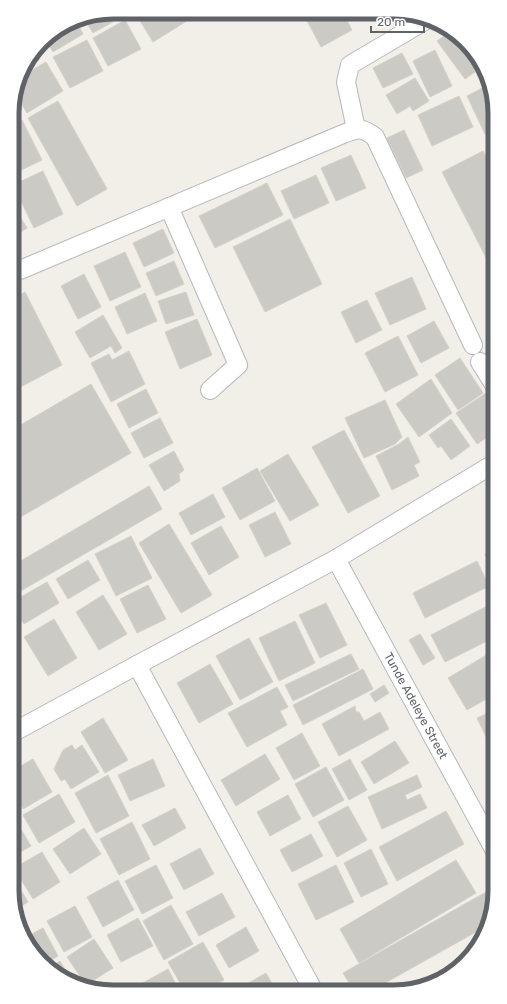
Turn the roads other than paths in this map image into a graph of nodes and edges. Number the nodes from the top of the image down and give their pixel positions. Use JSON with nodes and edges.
{"nodes":[{"id":1,"x":421,"y":23,"type":"edge"},
{"id":2,"x":356,"y":129,"type":"junction"},
{"id":3,"x":169,"y":207,"type":"junction"},
{"id":4,"x":20,"y":270,"type":"dead end"},
{"id":5,"x":473,"y":345,"type":"dead end"},
{"id":6,"x":480,"y":362,"type":"dead end"},
{"id":7,"x":488,"y":375,"type":"edge"},
{"id":8,"x":210,"y":390,"type":"dead end"},
{"id":9,"x":488,"y":467,"type":"edge"},
{"id":10,"x":336,"y":560,"type":"junction"},
{"id":11,"x":137,"y":665,"type":"junction"},
{"id":12,"x":19,"y":729,"type":"edge"},
{"id":13,"x":488,"y":838,"type":"edge"},
{"id":14,"x":310,"y":985,"type":"edge"}],
"edges":[{"from":1,"to":2,"type":"street"},
{"from":2,"to":3,"type":"street"},
{"from":2,"to":5,"type":"street"},
{"from":3,"to":4,"type":"street"},
{"from":3,"to":8,"type":"street"},
{"from":6,"to":7,"type":"street"},
{"from":9,"to":10,"type":"street"},
{"from":10,"to":11,"type":"street"},
{"from":10,"to":13,"type":"street","name":"Tunde Adeleye Street"},
{"from":11,"to":12,"type":"street"},
{"from":11,"to":14,"type":"street"}]}
